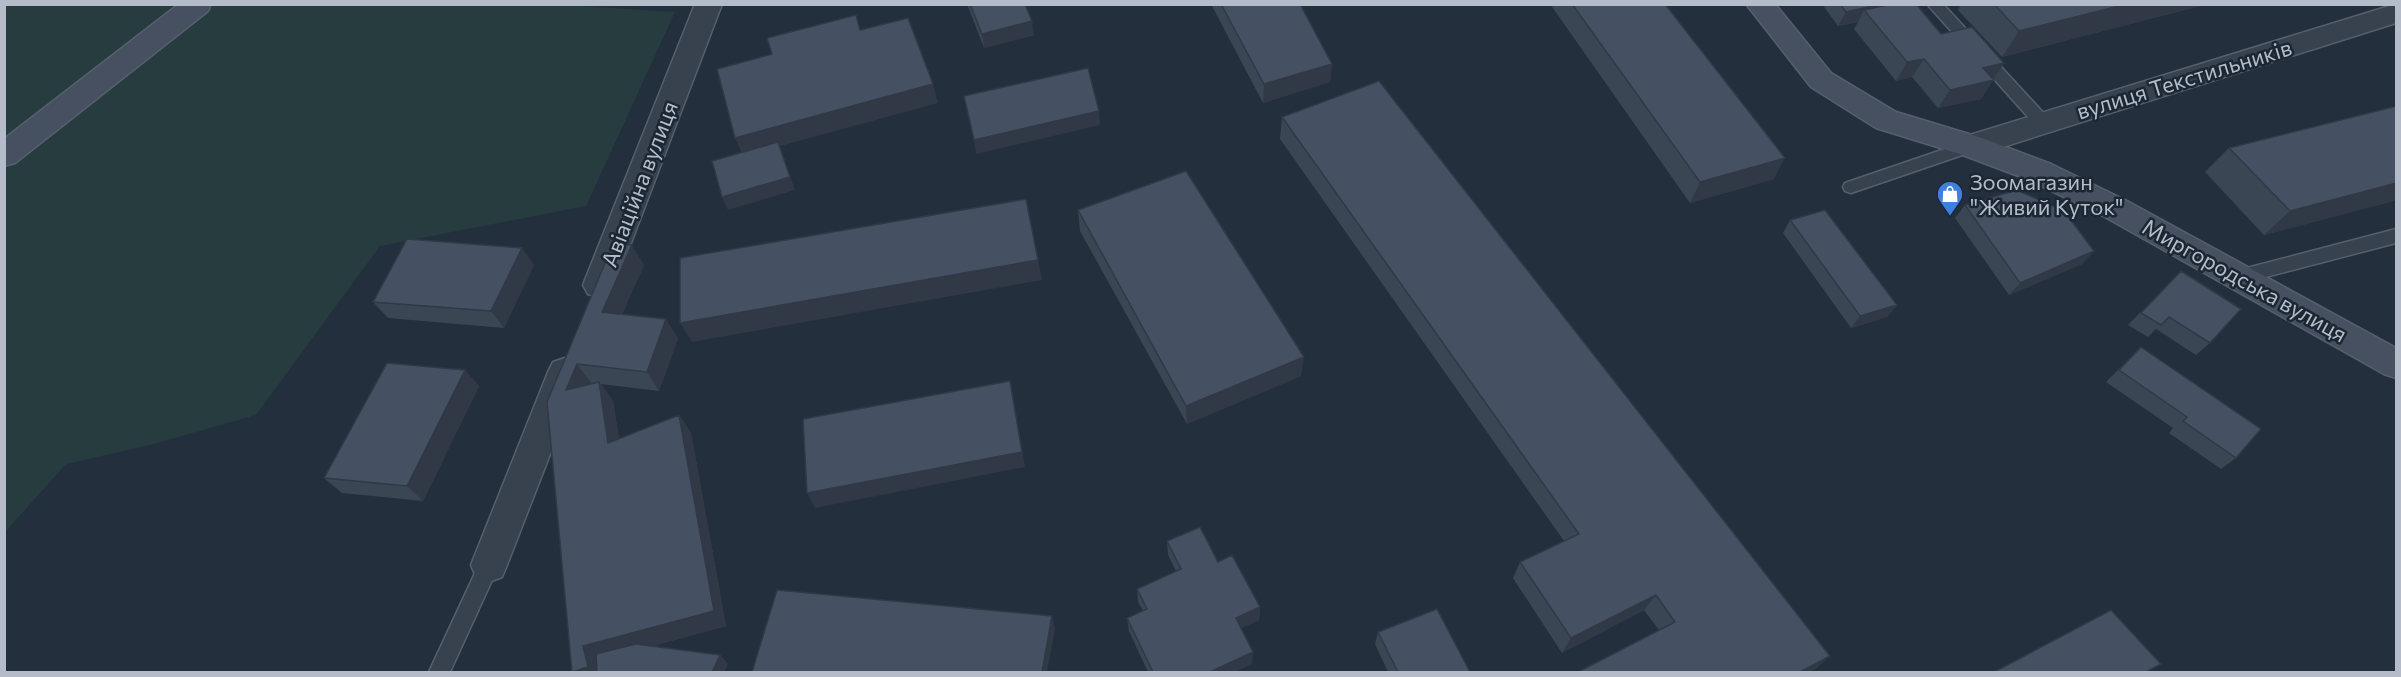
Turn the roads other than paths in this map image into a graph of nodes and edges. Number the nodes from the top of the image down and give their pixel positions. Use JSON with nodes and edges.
{"nodes":[{"id":1,"x":198,"y":4,"type":"edge"},
{"id":2,"x":709,"y":4,"type":"edge"},
{"id":3,"x":1759,"y":4,"type":"edge"},
{"id":4,"x":1934,"y":4,"type":"edge"},
{"id":5,"x":2397,"y":13,"type":"edge"},
{"id":6,"x":2043,"y":123,"type":"junction"},
{"id":7,"x":1971,"y":146,"type":"junction"},
{"id":8,"x":4,"y":155,"type":"edge"},
{"id":9,"x":1851,"y":187,"type":"dead end"},
{"id":10,"x":2397,"y":236,"type":"edge"},
{"id":11,"x":2239,"y":277,"type":"junction"},
{"id":12,"x":588,"y":312,"type":"edge"},
{"id":13,"x":575,"y":345,"type":"edge"},
{"id":14,"x":2397,"y":364,"type":"edge"},
{"id":15,"x":489,"y":565,"type":"joint"},
{"id":16,"x":439,"y":672,"type":"edge"}],
"edges":[{"from":1,"to":8,"type":"main road"},
{"from":2,"to":12,"type":"street","name":"Авіаційна вулиця"},
{"from":3,"to":7,"type":"main road","name":"Миргородська вулиця"},
{"from":4,"to":6,"type":"lane"},
{"from":5,"to":6,"type":"street","name":"вулиця Текстильників"},
{"from":6,"to":7,"type":"street","name":"вулиця Текстильників"},
{"from":7,"to":9,"type":"lane"},
{"from":7,"to":11,"type":"main road","name":"Миргородська вулиця"},
{"from":10,"to":11,"type":"lane"},
{"from":11,"to":14,"type":"main road","name":"Миргородська вулиця"},
{"from":13,"to":15,"type":"street"},
{"from":15,"to":16,"type":"lane"}]}
